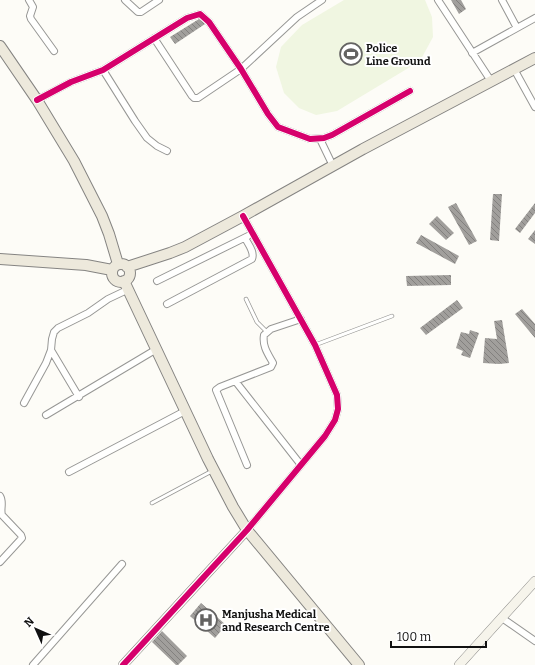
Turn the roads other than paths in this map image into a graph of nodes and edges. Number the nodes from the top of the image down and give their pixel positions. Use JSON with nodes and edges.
{"nodes":[{"id":1,"x":29,"y":0,"type":"edge"},
{"id":2,"x":125,"y":0,"type":"edge"},
{"id":3,"x":159,"y":0,"type":"edge"},
{"id":4,"x":322,"y":0,"type":"edge"},
{"id":5,"x":438,"y":0,"type":"edge"},
{"id":6,"x":502,"y":0,"type":"edge"},
{"id":7,"x":535,"y":18,"type":"edge"},
{"id":8,"x":517,"y":28,"type":"junction"},
{"id":9,"x":154,"y":38,"type":"junction"},
{"id":10,"x":0,"y":46,"type":"edge"},
{"id":11,"x":54,"y":51,"type":"dead end"},
{"id":12,"x":472,"y":53,"type":"junction"},
{"id":13,"x":535,"y":58,"type":"edge"},
{"id":14,"x":241,"y":69,"type":"junction"},
{"id":15,"x":514,"y":69,"type":"junction"},
{"id":16,"x":103,"y":70,"type":"junction"},
{"id":17,"x":491,"y":81,"type":"junction"},
{"id":18,"x":410,"y":91,"type":"dead end"},
{"id":19,"x":37,"y":100,"type":"junction"},
{"id":20,"x":535,"y":107,"type":"edge"},
{"id":21,"x":320,"y":139,"type":"junction"},
{"id":22,"x":167,"y":151,"type":"dead end"},
{"id":23,"x":334,"y":166,"type":"junction"},
{"id":24,"x":243,"y":216,"type":"junction"},
{"id":25,"x":253,"y":234,"type":"junction"},
{"id":26,"x":245,"y":238,"type":"junction"},
{"id":27,"x":0,"y":259,"type":"edge"},
{"id":28,"x":119,"y":267,"type":"junction"},
{"id":29,"x":157,"y":282,"type":"dead end"},
{"id":30,"x":125,"y":286,"type":"junction"},
{"id":31,"x":246,"y":299,"type":"dead end"},
{"id":32,"x":167,"y":304,"type":"dead end"},
{"id":33,"x":392,"y":316,"type":"dead end"},
{"id":34,"x":301,"y":319,"type":"junction"},
{"id":35,"x":267,"y":332,"type":"junction"},
{"id":36,"x":315,"y":345,"type":"junction"},
{"id":37,"x":51,"y":350,"type":"junction"},
{"id":38,"x":155,"y":350,"type":"junction"},
{"id":39,"x":236,"y":382,"type":"junction"},
{"id":40,"x":79,"y":397,"type":"junction"},
{"id":41,"x":24,"y":403,"type":"dead end"},
{"id":42,"x":185,"y":411,"type":"junction"},
{"id":43,"x":46,"y":416,"type":"dead end"},
{"id":44,"x":247,"y":465,"type":"dead end"},
{"id":45,"x":301,"y":465,"type":"junction"},
{"id":46,"x":214,"y":470,"type":"junction"},
{"id":47,"x":69,"y":472,"type":"dead end"},
{"id":48,"x":0,"y":496,"type":"edge"},
{"id":49,"x":152,"y":503,"type":"dead end"},
{"id":50,"x":247,"y":530,"type":"junction"},
{"id":51,"x":0,"y":561,"type":"edge"},
{"id":52,"x":122,"y":564,"type":"dead end"},
{"id":53,"x":535,"y":581,"type":"edge"},
{"id":54,"x":502,"y":618,"type":"junction"},
{"id":55,"x":535,"y":641,"type":"edge"},
{"id":56,"x":33,"y":665,"type":"edge"},
{"id":57,"x":123,"y":665,"type":"edge"},
{"id":58,"x":359,"y":665,"type":"edge"},
{"id":59,"x":459,"y":665,"type":"edge"}],
"edges":[{"from":1,"to":11,"type":"street"},
{"from":2,"to":3,"type":"street"},
{"from":4,"to":14,"type":"street"},
{"from":5,"to":12,"type":"street"},
{"from":6,"to":8,"type":"street"},
{"from":7,"to":8,"type":"street"},
{"from":8,"to":12,"type":"street"},
{"from":9,"to":14,"type":"street"},
{"from":9,"to":14,"type":"street"},
{"from":9,"to":16,"type":"street"},
{"from":10,"to":19,"type":"main road"},
{"from":12,"to":17,"type":"street"},
{"from":13,"to":15,"type":"main road"},
{"from":14,"to":21,"type":"street"},
{"from":15,"to":17,"type":"main road"},
{"from":15,"to":20,"type":"street"},
{"from":16,"to":19,"type":"street"},
{"from":16,"to":22,"type":"street"},
{"from":17,"to":23,"type":"main road"},
{"from":18,"to":21,"type":"street"},
{"from":19,"to":28,"type":"main road"},
{"from":21,"to":23,"type":"street"},
{"from":23,"to":24,"type":"main road"},
{"from":24,"to":25,"type":"street"},
{"from":24,"to":28,"type":"main road"},
{"from":25,"to":26,"type":"street"},
{"from":25,"to":34,"type":"street"},
{"from":26,"to":29,"type":"street"},
{"from":26,"to":32,"type":"street"},
{"from":27,"to":28,"type":"main road"},
{"from":28,"to":30,"type":"main road"},
{"from":28,"to":30,"type":"main road"},
{"from":30,"to":37,"type":"street"},
{"from":30,"to":38,"type":"main road"},
{"from":31,"to":35,"type":"lane"},
{"from":33,"to":36,"type":"lane"},
{"from":34,"to":35,"type":"street"},
{"from":34,"to":36,"type":"street"},
{"from":35,"to":39,"type":"street"},
{"from":36,"to":45,"type":"street"},
{"from":37,"to":40,"type":"street"},
{"from":37,"to":41,"type":"street"},
{"from":38,"to":40,"type":"street"},
{"from":38,"to":42,"type":"main road"},
{"from":39,"to":44,"type":"street"},
{"from":39,"to":45,"type":"street"},
{"from":40,"to":43,"type":"street"},
{"from":42,"to":46,"type":"main road"},
{"from":42,"to":47,"type":"street"},
{"from":45,"to":50,"type":"street"},
{"from":46,"to":49,"type":"lane"},
{"from":46,"to":50,"type":"main road"},
{"from":48,"to":51,"type":"street"},
{"from":50,"to":57,"type":"street"},
{"from":50,"to":58,"type":"main road"},
{"from":52,"to":56,"type":"street"},
{"from":53,"to":54,"type":"street"},
{"from":54,"to":55,"type":"street"},
{"from":54,"to":59,"type":"street"}]}
